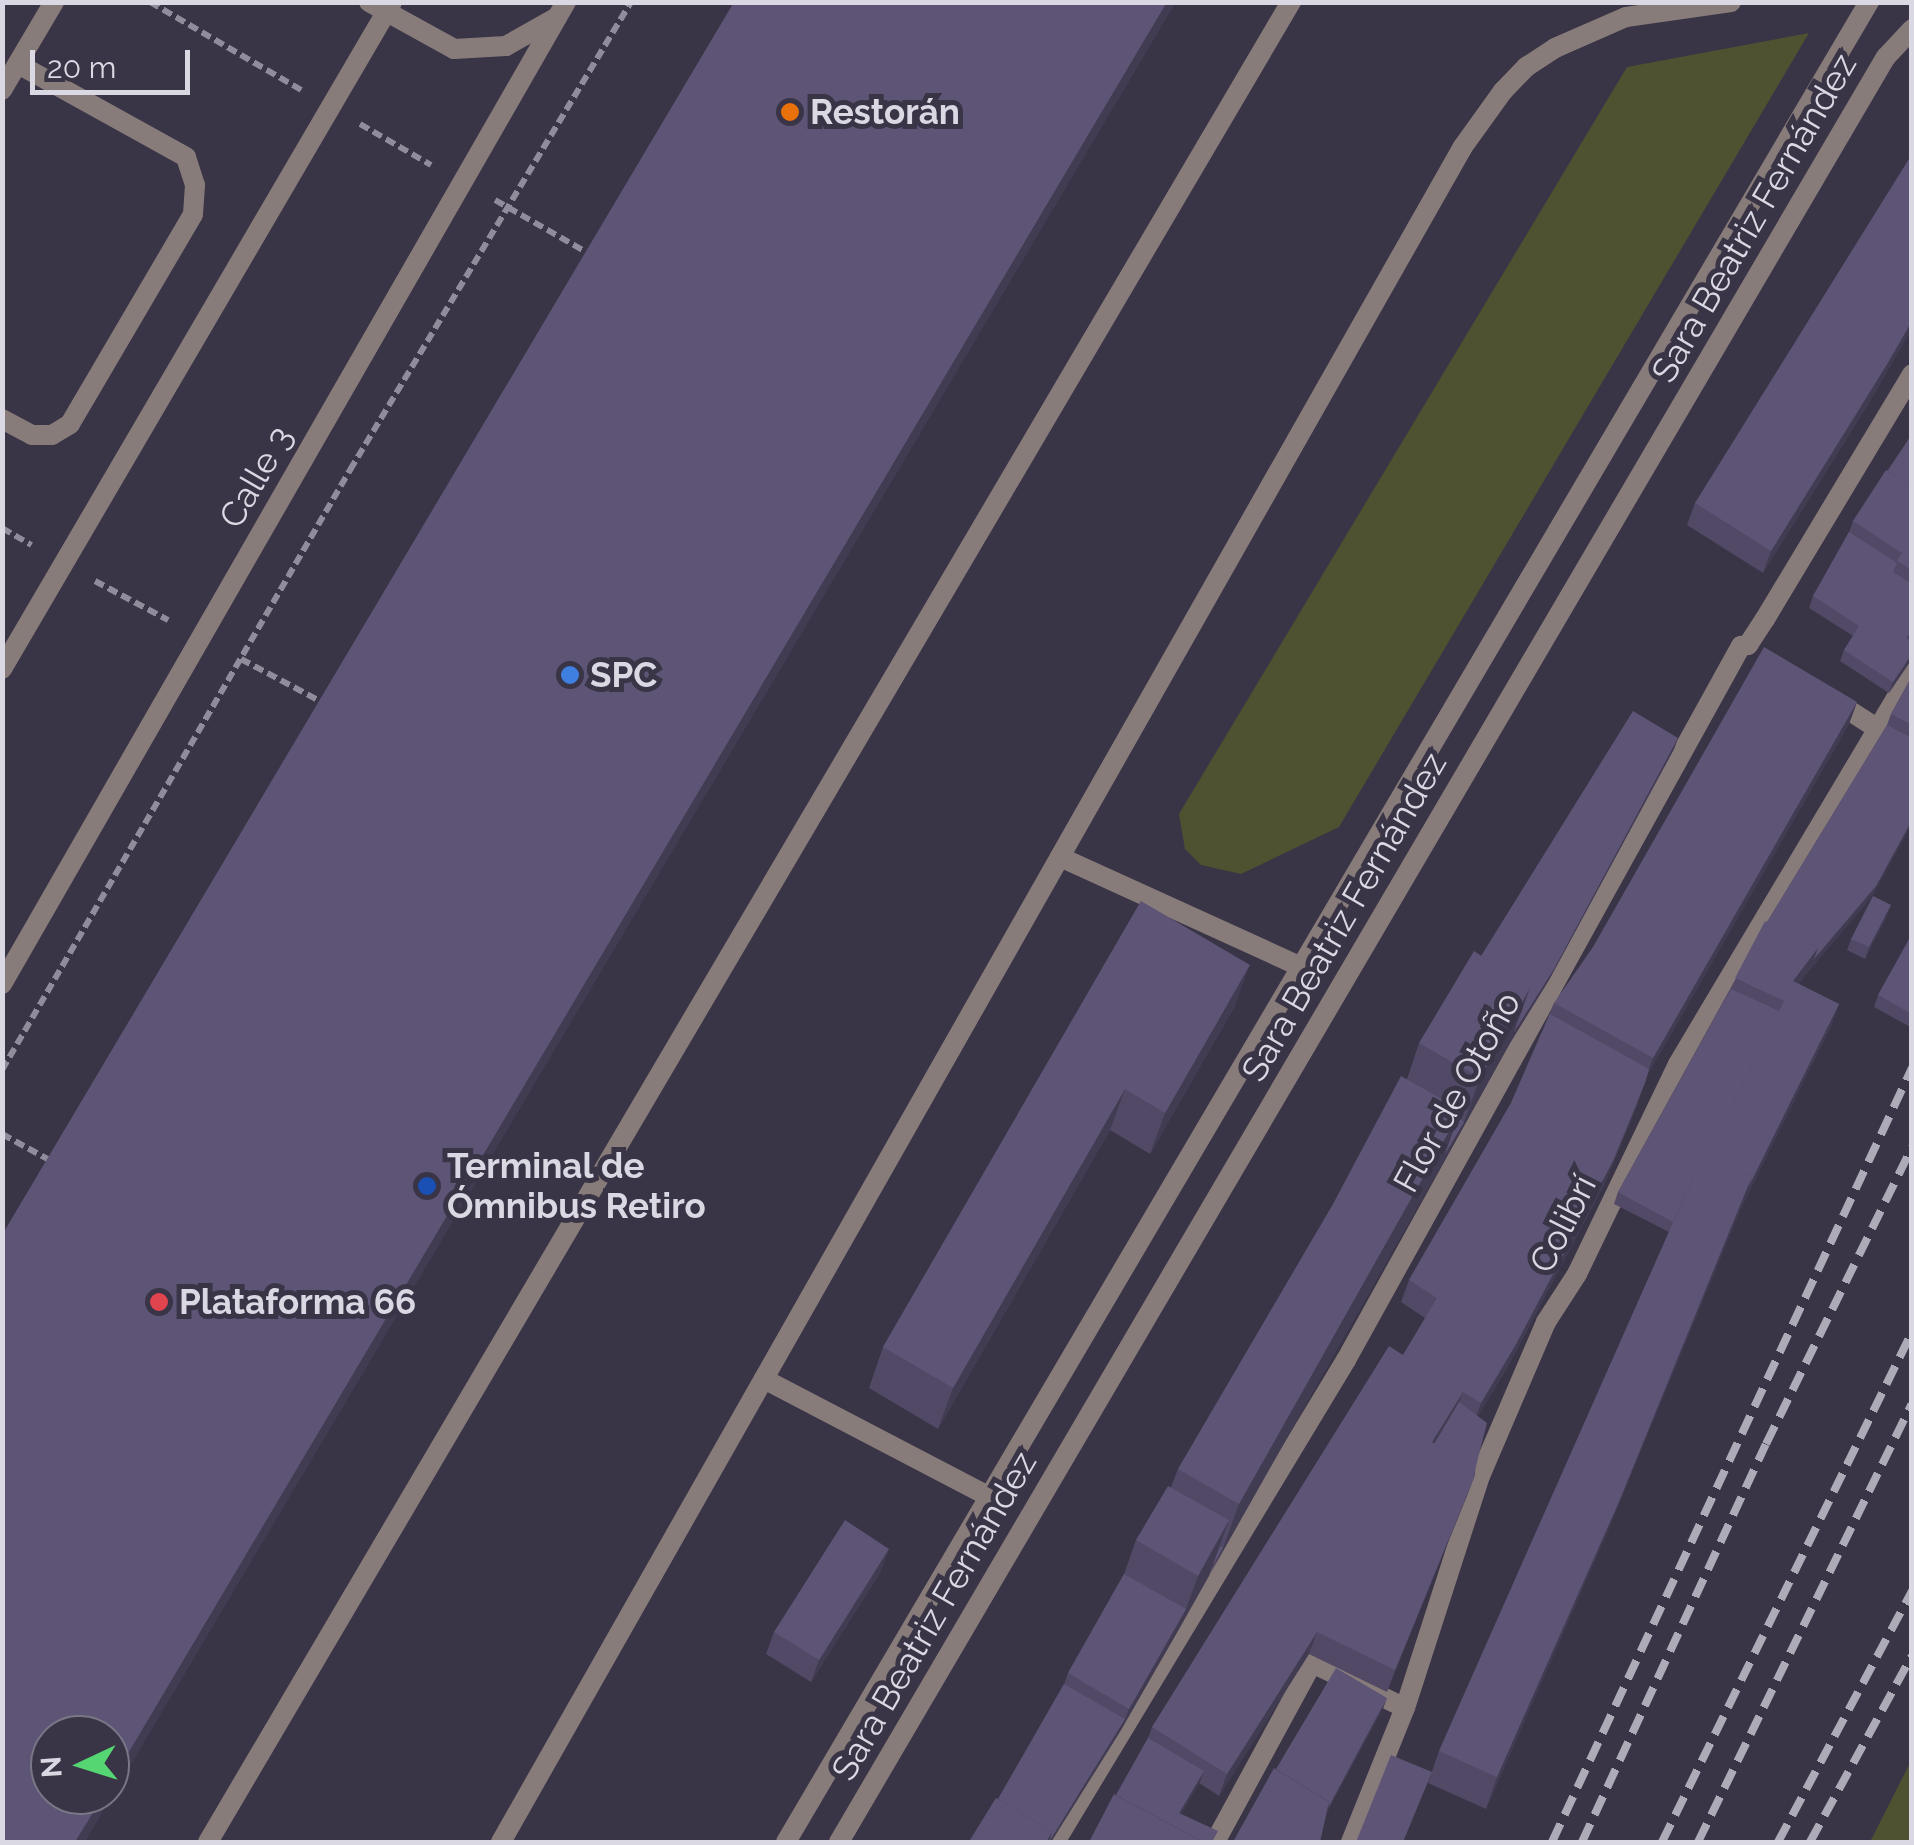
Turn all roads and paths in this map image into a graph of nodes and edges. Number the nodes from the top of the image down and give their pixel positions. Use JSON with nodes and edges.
{"nodes":[{"id":1,"x":54,"y":2,"type":"edge"},
{"id":2,"x":150,"y":2,"type":"edge"},
{"id":3,"x":369,"y":2,"type":"edge"},
{"id":4,"x":392,"y":2,"type":"edge"},
{"id":5,"x":631,"y":2,"type":"edge"},
{"id":6,"x":1290,"y":2,"type":"edge"},
{"id":7,"x":1731,"y":2,"type":"edge"},
{"id":8,"x":1869,"y":2,"type":"edge"},
{"id":9,"x":562,"y":10,"type":"edge"},
{"id":10,"x":1912,"y":29,"type":"edge"},
{"id":11,"x":18,"y":64,"type":"junction"},
{"id":12,"x":2,"y":90,"type":"edge"},
{"id":13,"x":332,"y":108,"type":"junction"},
{"id":14,"x":1912,"y":374,"type":"edge"},
{"id":15,"x":2,"y":418,"type":"edge"},
{"id":16,"x":2,"y":669,"type":"edge"},
{"id":17,"x":1912,"y":672,"type":"edge"},
{"id":18,"x":1813,"y":687,"type":"edge"},
{"id":19,"x":1878,"y":730,"type":"junction"},
{"id":20,"x":1060,"y":856,"type":"junction"},
{"id":21,"x":1299,"y":966,"type":"junction"},
{"id":22,"x":2,"y":984,"type":"edge"},
{"id":23,"x":2,"y":1070,"type":"edge"},
{"id":24,"x":2,"y":1134,"type":"edge"},
{"id":25,"x":56,"y":1164,"type":"edge"},
{"id":26,"x":764,"y":1379,"type":"junction"},
{"id":27,"x":988,"y":1496,"type":"junction"},
{"id":28,"x":1406,"y":1708,"type":"junction"},
{"id":29,"x":208,"y":1842,"type":"edge"},
{"id":30,"x":502,"y":1842,"type":"edge"},
{"id":31,"x":786,"y":1842,"type":"edge"},
{"id":32,"x":839,"y":1842,"type":"edge"},
{"id":33,"x":1054,"y":1842,"type":"edge"},
{"id":34,"x":1215,"y":1842,"type":"edge"},
{"id":35,"x":1352,"y":1842,"type":"edge"}],
"edges":[{"from":1,"to":11,"type":"street"},
{"from":2,"to":13,"type":"path"},
{"from":3,"to":9,"type":"street"},
{"from":4,"to":13,"type":"street"},
{"from":5,"to":23,"type":"path"},
{"from":6,"to":29,"type":"street"},
{"from":7,"to":20,"type":"street"},
{"from":8,"to":21,"type":"street"},
{"from":9,"to":22,"type":"street","name":"Calle 3"},
{"from":10,"to":32,"type":"street","name":"Sara Beatriz Fernández"},
{"from":11,"to":12,"type":"street"},
{"from":11,"to":15,"type":"street"},
{"from":13,"to":16,"type":"street"},
{"from":14,"to":33,"type":"street","name":"Flor de Otoño"},
{"from":17,"to":19,"type":"street","name":"Colibrí"},
{"from":18,"to":19,"type":"street"},
{"from":19,"to":28,"type":"street","name":"Colibrí"},
{"from":20,"to":21,"type":"street"},
{"from":20,"to":26,"type":"street"},
{"from":21,"to":27,"type":"street"},
{"from":24,"to":25,"type":"path"},
{"from":26,"to":27,"type":"street"},
{"from":26,"to":30,"type":"street"},
{"from":27,"to":31,"type":"street"},
{"from":28,"to":34,"type":"street"},
{"from":28,"to":35,"type":"street","name":"Colibrí"}]}
